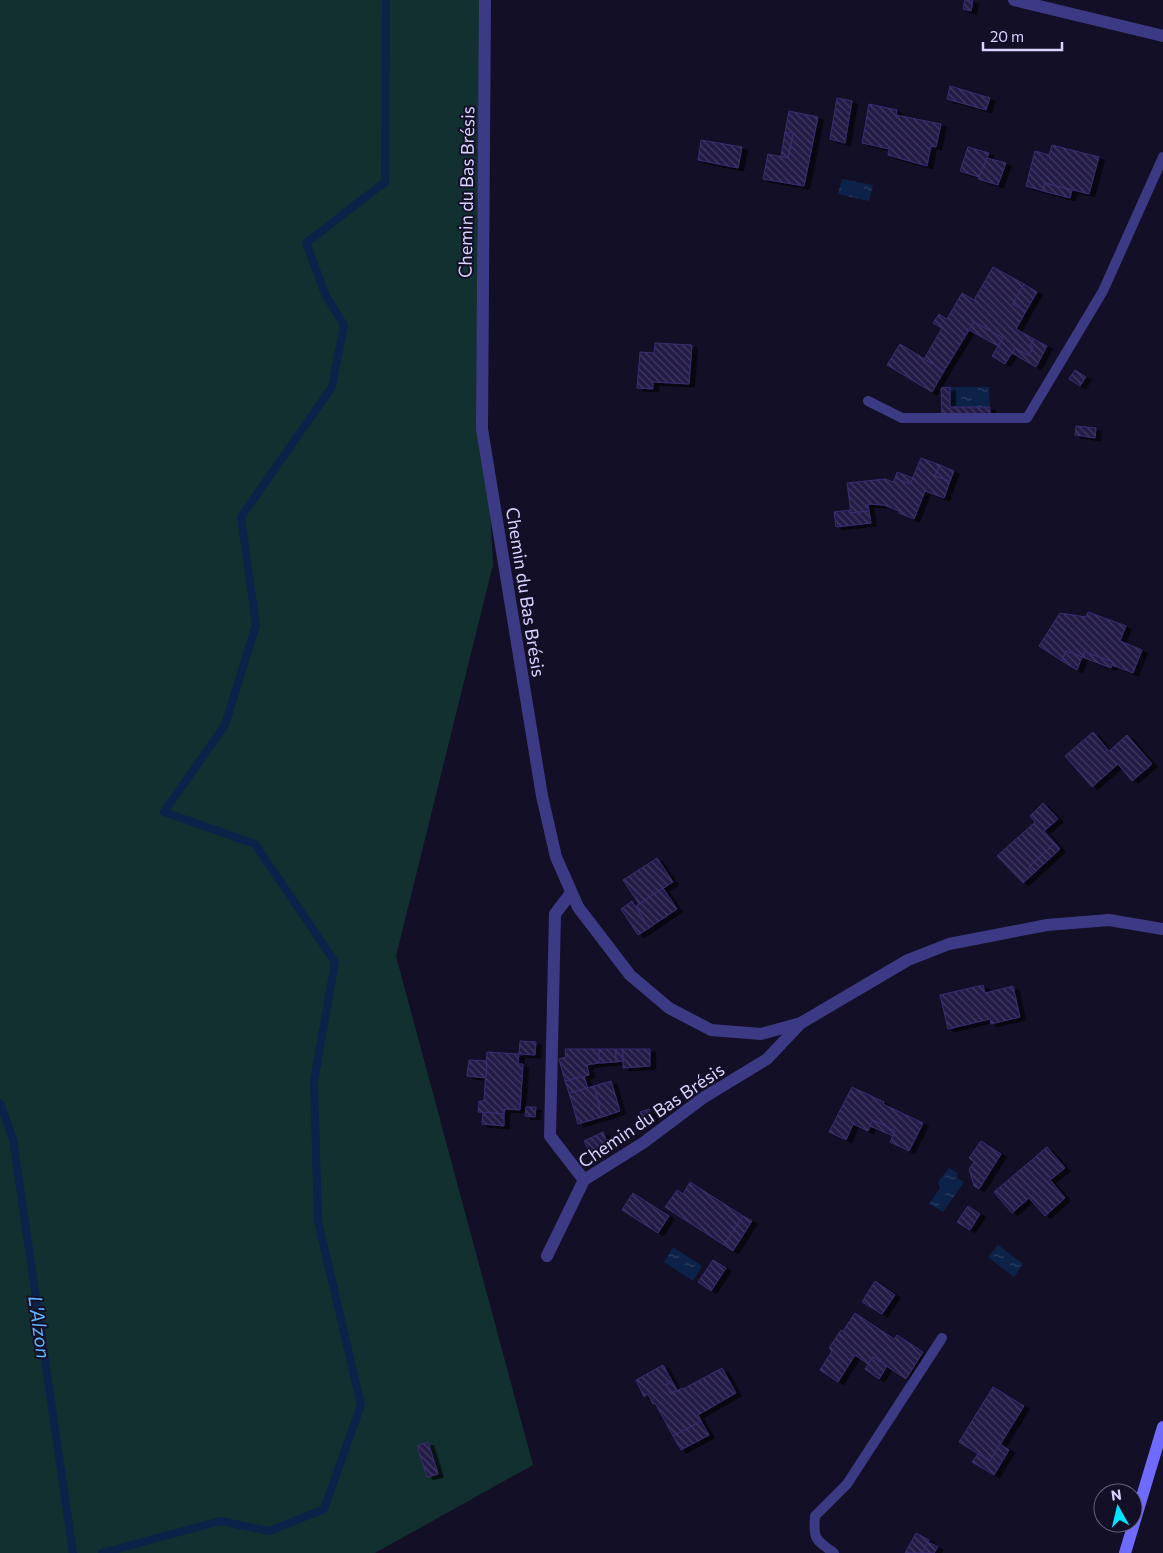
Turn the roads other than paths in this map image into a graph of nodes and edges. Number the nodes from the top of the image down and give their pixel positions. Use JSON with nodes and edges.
{"nodes":[{"id":1,"x":485,"y":0,"type":"edge"},
{"id":2,"x":1014,"y":0,"type":"edge"},
{"id":3,"x":1163,"y":36,"type":"edge"},
{"id":4,"x":1163,"y":156,"type":"edge"},
{"id":5,"x":868,"y":401,"type":"dead end"},
{"id":6,"x":571,"y":893,"type":"junction"},
{"id":7,"x":1163,"y":929,"type":"edge"},
{"id":8,"x":801,"y":1023,"type":"junction"},
{"id":9,"x":584,"y":1180,"type":"junction"},
{"id":10,"x":547,"y":1256,"type":"dead end"},
{"id":11,"x":942,"y":1338,"type":"dead end"},
{"id":12,"x":1163,"y":1427,"type":"edge"},
{"id":13,"x":834,"y":1553,"type":"edge"},
{"id":14,"x":1125,"y":1553,"type":"edge"}],
"edges":[{"from":1,"to":6,"type":"street","name":"Chemin du Bas Brésis"},
{"from":2,"to":3,"type":"street"},
{"from":4,"to":5,"type":"lane"},
{"from":6,"to":8,"type":"street","name":"Chemin du Bas Brésis"},
{"from":6,"to":9,"type":"street"},
{"from":7,"to":8,"type":"street","name":"Chemin du Bas Brésis"},
{"from":8,"to":9,"type":"street","name":"Chemin du Bas Brésis"},
{"from":9,"to":10,"type":"street","name":"Chemin du Bas Brésis"},
{"from":11,"to":13,"type":"lane"},
{"from":12,"to":14,"type":"street"}]}
